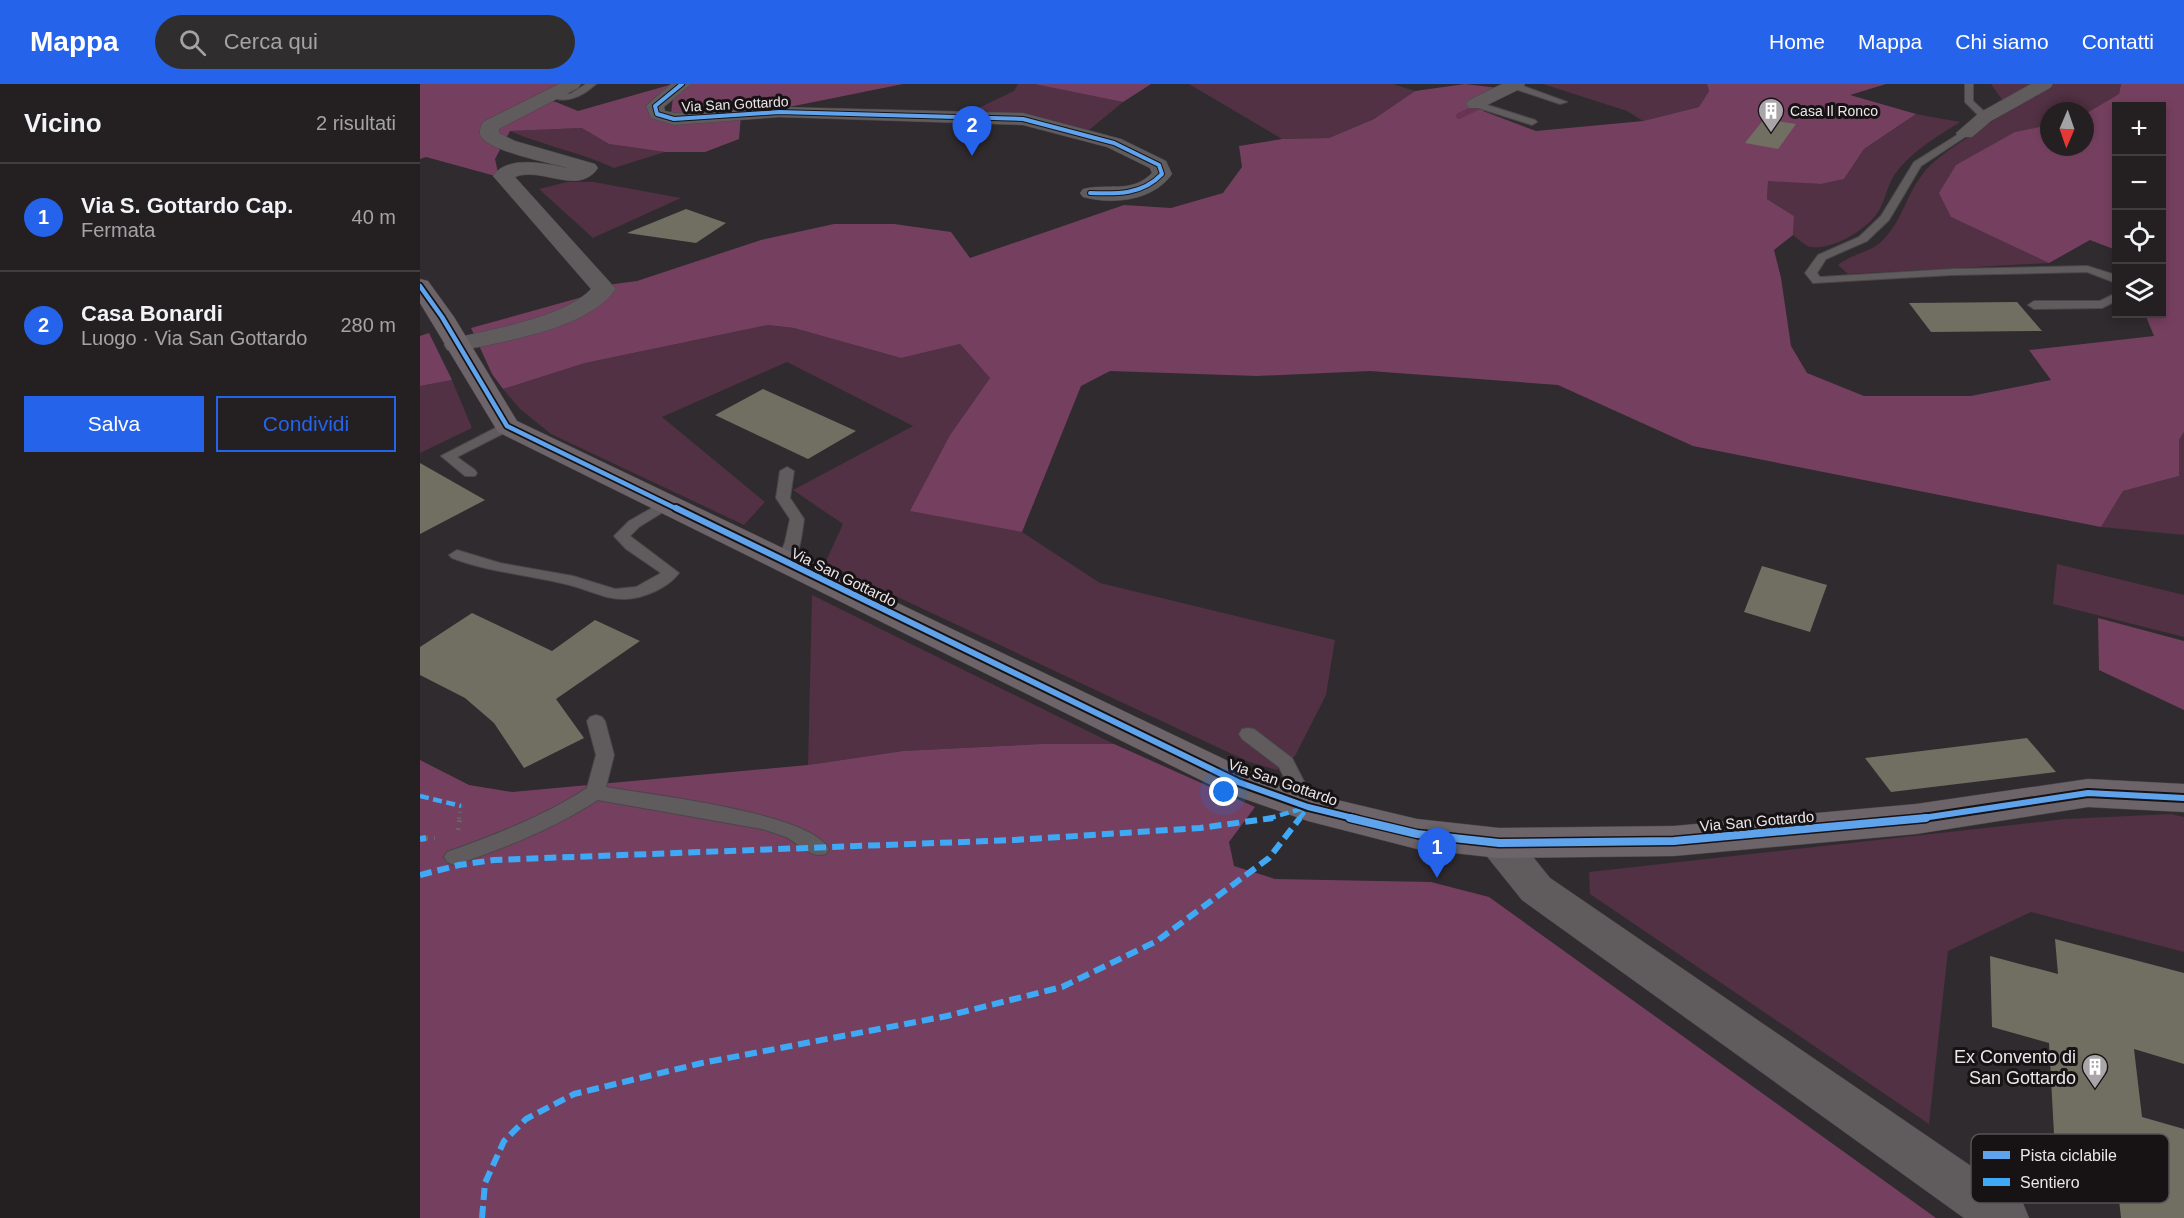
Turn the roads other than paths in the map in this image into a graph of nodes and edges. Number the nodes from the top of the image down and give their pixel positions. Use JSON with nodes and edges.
{"nodes":[{"id":1,"x":572,"y":84,"type":"edge"},
{"id":2,"x":592,"y":84,"type":"edge"},
{"id":3,"x":682,"y":84,"type":"edge"},
{"id":4,"x":1969,"y":84,"type":"edge"},
{"id":5,"x":2044,"y":84,"type":"edge"},
{"id":6,"x":1517,"y":86,"type":"edge"},
{"id":7,"x":552,"y":95,"type":"junction"},
{"id":8,"x":1563,"y":102,"type":"dead end"},
{"id":9,"x":1483,"y":107,"type":"joint"},
{"id":10,"x":1985,"y":117,"type":"junction"},
{"id":11,"x":1532,"y":122,"type":"dead end"},
{"id":12,"x":1965,"y":133,"type":"joint"},
{"id":13,"x":1090,"y":193,"type":"dead end"},
{"id":14,"x":2112,"y":277,"type":"edge"},
{"id":15,"x":420,"y":286,"type":"edge"},
{"id":16,"x":2112,"y":298,"type":"edge"},
{"id":17,"x":2034,"y":305,"type":"dead end"},
{"id":18,"x":456,"y":345,"type":"junction"},
{"id":19,"x":507,"y":426,"type":"junction"},
{"id":20,"x":787,"y":471,"type":"dead end"},
{"id":21,"x":470,"y":473,"type":"dead end"},
{"id":22,"x":666,"y":504,"type":"junction"},
{"id":23,"x":457,"y":555,"type":"dead end"},
{"id":24,"x":785,"y":562,"type":"junction"},
{"id":25,"x":596,"y":721,"type":"dead end"},
{"id":26,"x":1248,"y":734,"type":"dead end"},
{"id":27,"x":595,"y":792,"type":"junction"},
{"id":28,"x":2184,"y":798,"type":"edge"},
{"id":29,"x":1308,"y":807,"type":"junction"},
{"id":30,"x":1499,"y":843,"type":"junction"},
{"id":31,"x":819,"y":849,"type":"dead end"},
{"id":32,"x":454,"y":857,"type":"dead end"},
{"id":33,"x":1971,"y":1194,"type":"edge"},
{"id":34,"x":1984,"y":1203,"type":"edge"},
{"id":35,"x":2005,"y":1218,"type":"edge"}],
"edges":[{"from":1,"to":7,"type":"street"},
{"from":2,"to":7,"type":"lane"},
{"from":3,"to":13,"type":"street","name":"Via San Gottardo"},
{"from":4,"to":10,"type":"lane"},
{"from":5,"to":10,"type":"street"},
{"from":6,"to":8,"type":"lane"},
{"from":6,"to":9,"type":"street"},
{"from":7,"to":18,"type":"street"},
{"from":9,"to":11,"type":"lane"},
{"from":10,"to":12,"type":"street"},
{"from":12,"to":14,"type":"lane"},
{"from":15,"to":18,"type":"street"},
{"from":16,"to":17,"type":"lane"},
{"from":18,"to":19,"type":"street"},
{"from":19,"to":21,"type":"lane"},
{"from":19,"to":22,"type":"street","name":"Via San Gottardo"},
{"from":20,"to":24,"type":"lane"},
{"from":22,"to":23,"type":"lane"},
{"from":22,"to":24,"type":"street","name":"Via San Gottardo"},
{"from":24,"to":29,"type":"street","name":"Via San Gottardo"},
{"from":25,"to":27,"type":"lane"},
{"from":26,"to":29,"type":"lane"},
{"from":27,"to":31,"type":"lane"},
{"from":27,"to":32,"type":"lane"},
{"from":28,"to":30,"type":"street","name":"Via San Gottardo"},
{"from":29,"to":30,"type":"street","name":"Via San Gottardo"},
{"from":30,"to":33,"type":"street"},
{"from":34,"to":35,"type":"street"}]}
